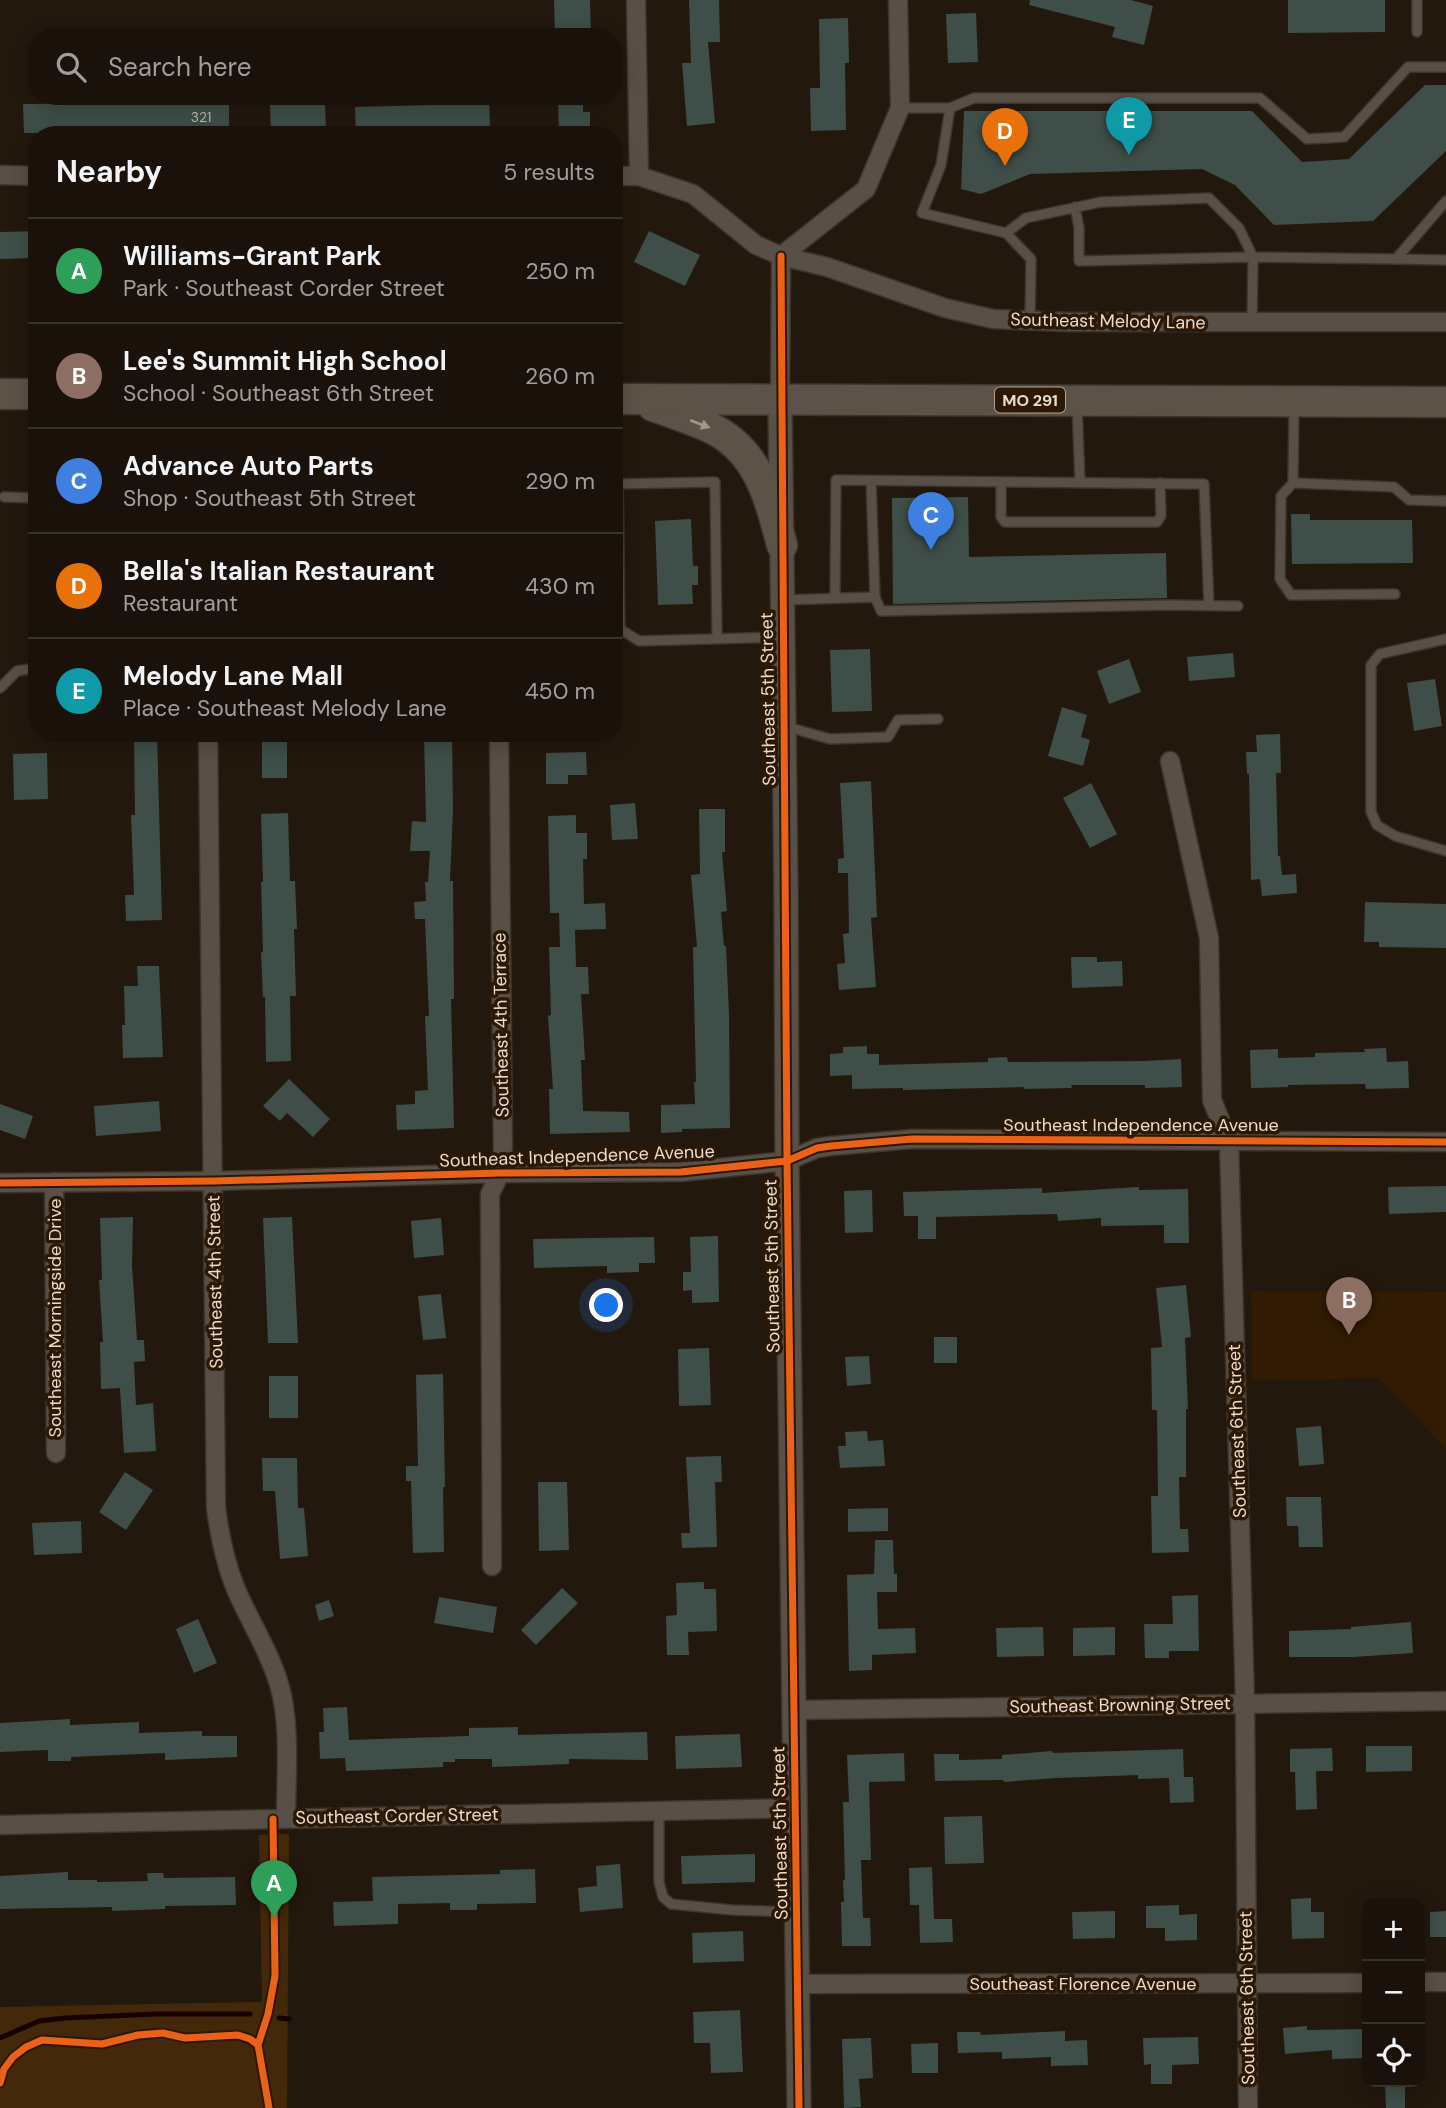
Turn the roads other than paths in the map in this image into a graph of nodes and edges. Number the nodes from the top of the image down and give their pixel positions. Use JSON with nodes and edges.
{"nodes":[{"id":1,"x":636,"y":0,"type":"edge"},
{"id":2,"x":898,"y":0,"type":"edge"},
{"id":3,"x":1417,"y":0,"type":"edge"},
{"id":4,"x":1417,"y":32,"type":"dead end"},
{"id":5,"x":1446,"y":67,"type":"edge"},
{"id":6,"x":900,"y":108,"type":"junction"},
{"id":7,"x":950,"y":108,"type":"junction"},
{"id":8,"x":0,"y":175,"type":"edge"},
{"id":9,"x":28,"y":176,"type":"edge"},
{"id":10,"x":623,"y":176,"type":"edge"},
{"id":11,"x":639,"y":176,"type":"junction"},
{"id":12,"x":1446,"y":201,"type":"edge"},
{"id":13,"x":1075,"y":208,"type":"junction"},
{"id":14,"x":1006,"y":233,"type":"junction"},
{"id":15,"x":780,"y":256,"type":"junction"},
{"id":16,"x":1253,"y":257,"type":"junction"},
{"id":17,"x":1396,"y":259,"type":"junction"},
{"id":18,"x":1446,"y":260,"type":"edge"},
{"id":19,"x":1030,"y":321,"type":"junction"},
{"id":20,"x":1252,"y":322,"type":"junction"},
{"id":21,"x":1446,"y":322,"type":"edge"},
{"id":22,"x":0,"y":394,"type":"edge"},
{"id":23,"x":28,"y":394,"type":"edge"},
{"id":24,"x":625,"y":399,"type":"edge"},
{"id":25,"x":780,"y":399,"type":"junction"},
{"id":26,"x":1077,"y":400,"type":"junction"},
{"id":27,"x":1294,"y":401,"type":"junction"},
{"id":28,"x":1446,"y":402,"type":"edge"},
{"id":29,"x":871,"y":481,"type":"junction"},
{"id":30,"x":1001,"y":482,"type":"junction"},
{"id":31,"x":1080,"y":482,"type":"junction"},
{"id":32,"x":1160,"y":483,"type":"junction"},
{"id":33,"x":1293,"y":483,"type":"junction"},
{"id":34,"x":623,"y":484,"type":"edge"},
{"id":35,"x":4,"y":497,"type":"dead end"},
{"id":36,"x":28,"y":498,"type":"edge"},
{"id":37,"x":1446,"y":502,"type":"edge"},
{"id":38,"x":782,"y":545,"type":"junction"},
{"id":39,"x":1395,"y":594,"type":"dead end"},
{"id":40,"x":875,"y":597,"type":"junction"},
{"id":41,"x":835,"y":598,"type":"junction"},
{"id":42,"x":783,"y":600,"type":"junction"},
{"id":43,"x":1209,"y":606,"type":"junction"},
{"id":44,"x":1238,"y":606,"type":"dead end"},
{"id":45,"x":623,"y":632,"type":"edge"},
{"id":46,"x":782,"y":637,"type":"junction"},
{"id":47,"x":717,"y":638,"type":"junction"},
{"id":48,"x":1446,"y":639,"type":"edge"},
{"id":49,"x":28,"y":669,"type":"edge"},
{"id":50,"x":0,"y":688,"type":"edge"},
{"id":51,"x":938,"y":719,"type":"dead end"},
{"id":52,"x":783,"y":726,"type":"junction"},
{"id":53,"x":208,"y":742,"type":"edge"},
{"id":54,"x":499,"y":742,"type":"edge"},
{"id":55,"x":1170,"y":761,"type":"dead end"},
{"id":56,"x":1446,"y":851,"type":"edge"},
{"id":57,"x":1229,"y":1142,"type":"junction"},
{"id":58,"x":1446,"y":1142,"type":"edge"},
{"id":59,"x":787,"y":1161,"type":"junction"},
{"id":60,"x":500,"y":1174,"type":"junction"},
{"id":61,"x":214,"y":1181,"type":"junction"},
{"id":62,"x":54,"y":1182,"type":"junction"},
{"id":63,"x":0,"y":1183,"type":"edge"},
{"id":64,"x":56,"y":1453,"type":"dead end"},
{"id":65,"x":492,"y":1566,"type":"dead end"},
{"id":66,"x":1446,"y":1701,"type":"edge"},
{"id":67,"x":1245,"y":1702,"type":"junction"},
{"id":68,"x":794,"y":1710,"type":"junction"},
{"id":69,"x":795,"y":1808,"type":"junction"},
{"id":70,"x":659,"y":1811,"type":"junction"},
{"id":71,"x":286,"y":1818,"type":"junction"},
{"id":72,"x":0,"y":1825,"type":"edge"},
{"id":73,"x":797,"y":1912,"type":"junction"},
{"id":74,"x":1425,"y":1982,"type":"edge"},
{"id":75,"x":1446,"y":1982,"type":"edge"},
{"id":76,"x":1362,"y":1983,"type":"edge"},
{"id":77,"x":798,"y":1984,"type":"junction"},
{"id":78,"x":1247,"y":1984,"type":"junction"},
{"id":79,"x":799,"y":2108,"type":"edge"},
{"id":80,"x":1248,"y":2108,"type":"edge"}],
"edges":[{"from":1,"to":11,"type":"street"},
{"from":2,"to":6,"type":"street"},
{"from":3,"to":4,"type":"lane"},
{"from":5,"to":7,"type":"lane"},
{"from":6,"to":7,"type":"lane"},
{"from":6,"to":15,"type":"street"},
{"from":7,"to":14,"type":"lane"},
{"from":8,"to":9,"type":"street"},
{"from":10,"to":11,"type":"street"},
{"from":11,"to":15,"type":"street"},
{"from":12,"to":17,"type":"lane"},
{"from":13,"to":14,"type":"lane"},
{"from":13,"to":16,"type":"lane"},
{"from":13,"to":16,"type":"lane"},
{"from":14,"to":19,"type":"lane"},
{"from":15,"to":19,"type":"street","name":"Southeast Melody Lane"},
{"from":15,"to":25,"type":"street","name":"Southeast 5th Street"},
{"from":16,"to":17,"type":"lane"},
{"from":16,"to":20,"type":"lane"},
{"from":17,"to":18,"type":"lane"},
{"from":19,"to":20,"type":"street","name":"Southeast Melody Lane"},
{"from":20,"to":21,"type":"street","name":"Southeast Melody Lane"},
{"from":22,"to":23,"type":"main road"},
{"from":24,"to":25,"type":"main road","number":"MO 291"},
{"from":24,"to":38,"type":"main road","one_way":true},
{"from":25,"to":26,"type":"main road","number":"MO 291"},
{"from":25,"to":38,"type":"street","name":"Southeast 5th Street"},
{"from":26,"to":27,"type":"main road","number":"MO 291"},
{"from":26,"to":31,"type":"lane"},
{"from":27,"to":28,"type":"main road","number":"MO 291"},
{"from":27,"to":33,"type":"lane"},
{"from":29,"to":30,"type":"lane"},
{"from":29,"to":40,"type":"lane"},
{"from":29,"to":41,"type":"lane"},
{"from":30,"to":31,"type":"lane"},
{"from":30,"to":32,"type":"lane"},
{"from":31,"to":32,"type":"lane"},
{"from":32,"to":43,"type":"lane"},
{"from":33,"to":37,"type":"lane"},
{"from":33,"to":39,"type":"lane"},
{"from":34,"to":47,"type":"lane"},
{"from":35,"to":36,"type":"lane"},
{"from":38,"to":42,"type":"street","name":"Southeast 5th Street"},
{"from":40,"to":41,"type":"lane"},
{"from":40,"to":43,"type":"lane"},
{"from":41,"to":42,"type":"lane"},
{"from":42,"to":46,"type":"street","name":"Southeast 5th Street"},
{"from":43,"to":44,"type":"lane"},
{"from":45,"to":47,"type":"lane"},
{"from":46,"to":47,"type":"lane"},
{"from":46,"to":52,"type":"street","name":"Southeast 5th Street"},
{"from":48,"to":56,"type":"lane"},
{"from":49,"to":50,"type":"lane"},
{"from":51,"to":52,"type":"lane"},
{"from":52,"to":59,"type":"street","name":"Southeast 5th Street"},
{"from":53,"to":61,"type":"street","name":"Southeast 4th Street"},
{"from":54,"to":60,"type":"street","name":"Southeast 4th Terrace"},
{"from":55,"to":57,"type":"street","name":"Southeast 6th Street"},
{"from":57,"to":58,"type":"street","name":"Southeast Independence Avenue"},
{"from":57,"to":59,"type":"street","name":"Southeast Independence Avenue"},
{"from":57,"to":67,"type":"street","name":"Southeast 6th Street"},
{"from":59,"to":60,"type":"street","name":"Southeast Independence Avenue"},
{"from":59,"to":68,"type":"street","name":"Southeast 5th Street"},
{"from":60,"to":61,"type":"street","name":"Southeast Independence Avenue"},
{"from":60,"to":65,"type":"street","name":"Southeast 4th Terrace"},
{"from":61,"to":62,"type":"street","name":"Southeast Independence Avenue"},
{"from":61,"to":71,"type":"street","name":"Southeast 4th Street"},
{"from":62,"to":63,"type":"street","name":"Southeast Independence Avenue"},
{"from":62,"to":64,"type":"street","name":"Southeast Morningside Drive"},
{"from":66,"to":67,"type":"street","name":"Southeast Browning Street"},
{"from":67,"to":68,"type":"street","name":"Southeast Browning Street"},
{"from":67,"to":78,"type":"street","name":"Southeast 6th Street"},
{"from":68,"to":69,"type":"street","name":"Southeast 5th Street"},
{"from":69,"to":70,"type":"street","name":"Southeast Corder Street"},
{"from":69,"to":73,"type":"street","name":"Southeast 5th Street"},
{"from":70,"to":71,"type":"street","name":"Southeast Corder Street"},
{"from":70,"to":73,"type":"lane"},
{"from":71,"to":72,"type":"street","name":"Southeast Corder Street"},
{"from":73,"to":77,"type":"street","name":"Southeast 5th Street"},
{"from":74,"to":75,"type":"street"},
{"from":76,"to":78,"type":"street","name":"Southeast Florence Avenue"},
{"from":77,"to":78,"type":"street","name":"Southeast Florence Avenue"},
{"from":77,"to":79,"type":"street","name":"Southeast 5th Street"},
{"from":78,"to":80,"type":"street","name":"Southeast 6th Street"}]}
